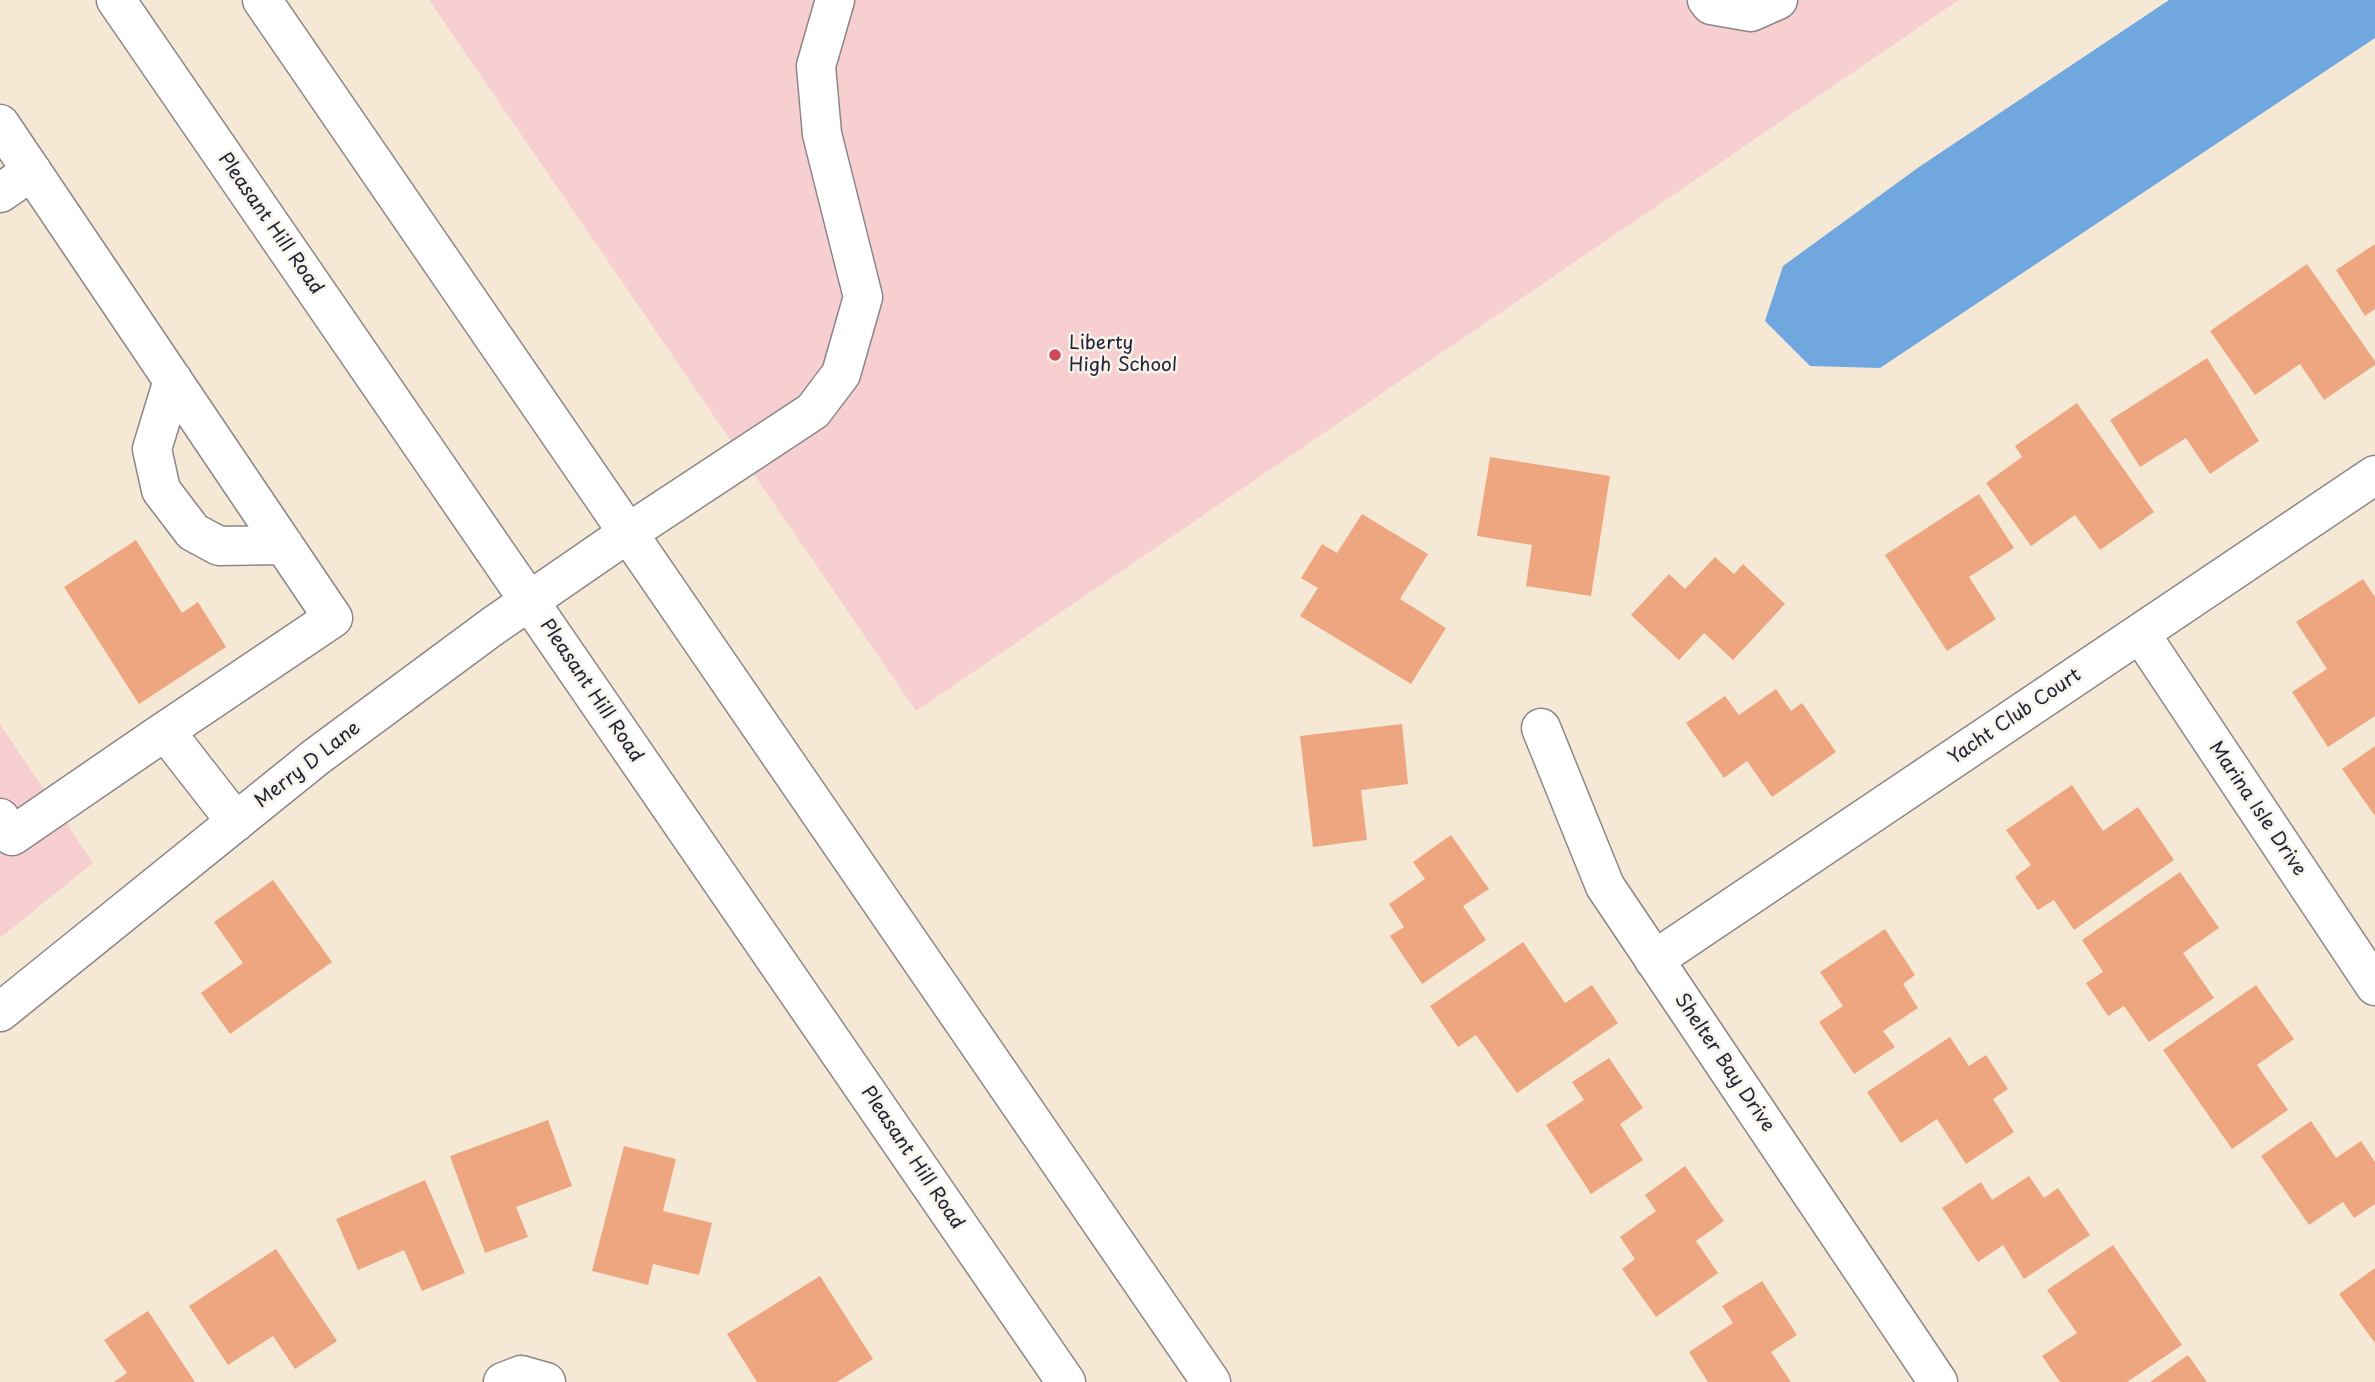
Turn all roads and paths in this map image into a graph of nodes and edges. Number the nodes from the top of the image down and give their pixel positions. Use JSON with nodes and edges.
{"nodes":[{"id":1,"x":116,"y":0,"type":"edge"},
{"id":2,"x":262,"y":0,"type":"edge"},
{"id":3,"x":835,"y":0,"type":"edge"},
{"id":4,"x":1707,"y":0,"type":"edge"},
{"id":5,"x":1779,"y":0,"type":"edge"},
{"id":6,"x":0,"y":124,"type":"edge"},
{"id":7,"x":32,"y":171,"type":"junction"},
{"id":8,"x":0,"y":193,"type":"edge"},
{"id":9,"x":173,"y":380,"type":"junction"},
{"id":10,"x":2375,"y":475,"type":"edge"},
{"id":11,"x":628,"y":533,"type":"junction"},
{"id":12,"x":284,"y":545,"type":"junction"},
{"id":13,"x":529,"y":601,"type":"junction"},
{"id":14,"x":2140,"y":633,"type":"junction"},
{"id":15,"x":1541,"y":728,"type":"dead end"},
{"id":16,"x":165,"y":732,"type":"junction"},
{"id":17,"x":0,"y":818,"type":"edge"},
{"id":18,"x":236,"y":821,"type":"junction"},
{"id":19,"x":1654,"y":960,"type":"junction"},
{"id":20,"x":2375,"y":986,"type":"edge"},
{"id":21,"x":0,"y":1012,"type":"edge"},
{"id":22,"x":503,"y":1382,"type":"edge"},
{"id":23,"x":546,"y":1382,"type":"edge"},
{"id":24,"x":1066,"y":1382,"type":"edge"},
{"id":25,"x":1211,"y":1382,"type":"edge"},
{"id":26,"x":1938,"y":1382,"type":"edge"}],
"edges":[{"from":1,"to":13,"type":"main road","name":"Pleasant Hill Road"},
{"from":2,"to":11,"type":"main road"},
{"from":3,"to":11,"type":"main road","name":"Merry D Lane"},
{"from":4,"to":5,"type":"main road"},
{"from":6,"to":7,"type":"main road"},
{"from":7,"to":8,"type":"main road"},
{"from":7,"to":9,"type":"main road"},
{"from":9,"to":12,"type":"main road"},
{"from":9,"to":12,"type":"main road"},
{"from":10,"to":14,"type":"main road","name":"Yacht Club Court"},
{"from":11,"to":13,"type":"main road","name":"Merry D Lane"},
{"from":11,"to":25,"type":"main road"},
{"from":12,"to":16,"type":"main road"},
{"from":13,"to":18,"type":"main road","name":"Merry D Lane"},
{"from":13,"to":24,"type":"main road","name":"Pleasant Hill Road"},
{"from":14,"to":19,"type":"main road","name":"Yacht Club Court"},
{"from":14,"to":20,"type":"main road","name":"Marina Isle Drive"},
{"from":15,"to":19,"type":"main road","name":"Shelter Bay Drive"},
{"from":16,"to":17,"type":"main road"},
{"from":16,"to":18,"type":"main road"},
{"from":18,"to":21,"type":"main road","name":"Merry D Lane"},
{"from":19,"to":26,"type":"main road","name":"Shelter Bay Drive"},
{"from":22,"to":23,"type":"main road"}]}
